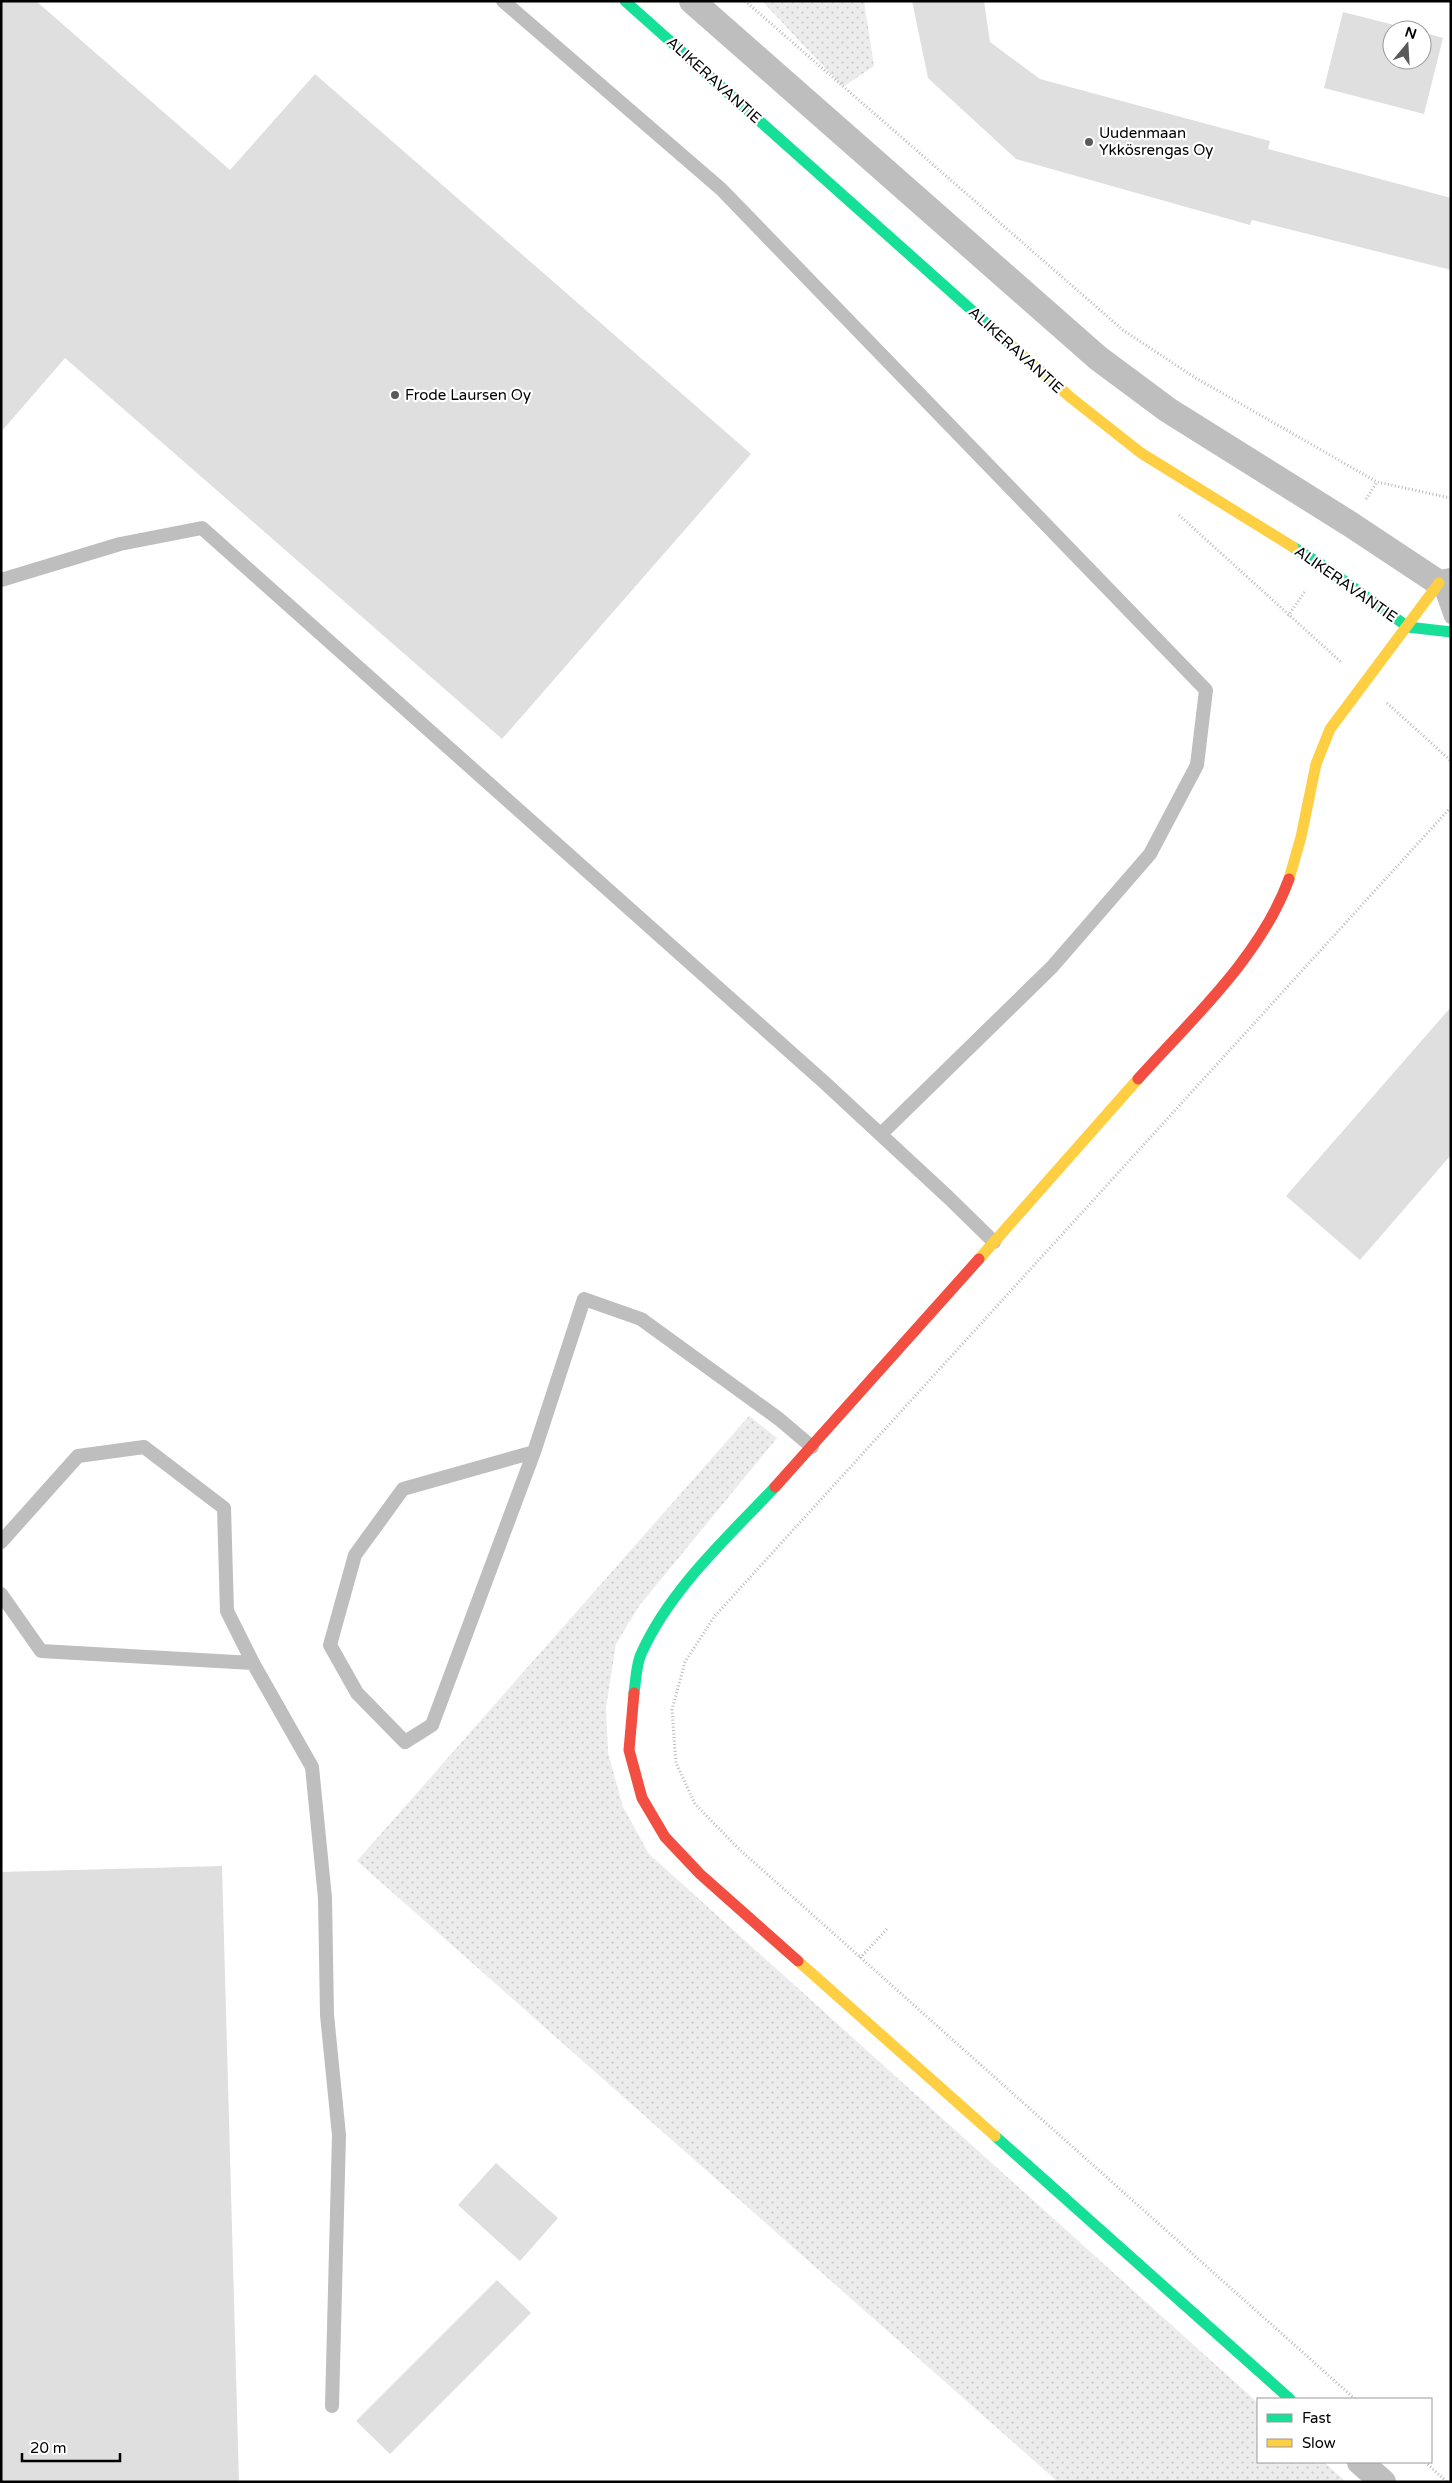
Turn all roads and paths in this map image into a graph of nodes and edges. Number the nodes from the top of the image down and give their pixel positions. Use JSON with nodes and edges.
{"nodes":[{"id":1,"x":503,"y":1,"type":"edge"},
{"id":2,"x":625,"y":1,"type":"edge"},
{"id":3,"x":692,"y":1,"type":"edge"},
{"id":4,"x":745,"y":1,"type":"edge"},
{"id":5,"x":1451,"y":498,"type":"edge"},
{"id":6,"x":1,"y":580,"type":"edge"},
{"id":7,"x":1445,"y":582,"type":"edge"},
{"id":8,"x":1451,"y":617,"type":"edge"},
{"id":9,"x":1408,"y":627,"type":"junction"},
{"id":10,"x":1451,"y":632,"type":"edge"},
{"id":11,"x":1451,"y":807,"type":"edge"},
{"id":12,"x":880,"y":1134,"type":"junction"},
{"id":13,"x":994,"y":1242,"type":"junction"},
{"id":14,"x":812,"y":1447,"type":"junction"},
{"id":15,"x":534,"y":1452,"type":"junction"},
{"id":16,"x":1,"y":1542,"type":"edge"},
{"id":17,"x":1,"y":1594,"type":"edge"},
{"id":18,"x":253,"y":1663,"type":"junction"},
{"id":19,"x":887,"y":1929,"type":"dead end"},
{"id":20,"x":860,"y":1958,"type":"junction"},
{"id":21,"x":1289,"y":2398,"type":"edge"},
{"id":22,"x":1354,"y":2398,"type":"edge"},
{"id":23,"x":332,"y":2406,"type":"dead end"},
{"id":24,"x":1361,"y":2463,"type":"edge"},
{"id":25,"x":1426,"y":2463,"type":"edge"},
{"id":26,"x":1383,"y":2482,"type":"edge"},
{"id":27,"x":1447,"y":2482,"type":"edge"}],
"edges":[{"from":1,"to":12,"type":"lane"},
{"from":2,"to":9,"type":"street","name":"ALIKERAVANTIE"},
{"from":3,"to":7,"type":"street"},
{"from":4,"to":5,"type":"path"},
{"from":6,"to":12,"type":"lane"},
{"from":7,"to":8,"type":"lane"},
{"from":7,"to":9,"type":"street"},
{"from":9,"to":10,"type":"street","name":"ALIKERAVANTIE"},
{"from":9,"to":13,"type":"street"},
{"from":11,"to":20,"type":"path"},
{"from":12,"to":13,"type":"lane"},
{"from":13,"to":14,"type":"street"},
{"from":14,"to":15,"type":"lane"},
{"from":14,"to":21,"type":"street"},
{"from":15,"to":15,"type":"lane"},
{"from":16,"to":18,"type":"lane"},
{"from":17,"to":18,"type":"lane"},
{"from":18,"to":23,"type":"lane"},
{"from":19,"to":20,"type":"path"},
{"from":20,"to":22,"type":"path"},
{"from":24,"to":26,"type":"street"},
{"from":25,"to":27,"type":"path"}]}
